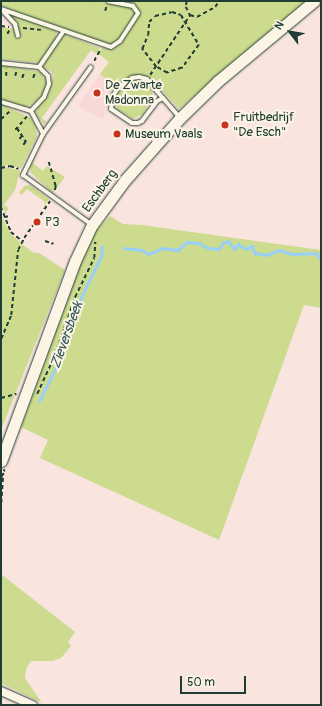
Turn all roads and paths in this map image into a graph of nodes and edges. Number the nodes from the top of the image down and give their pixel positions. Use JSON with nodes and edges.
{"nodes":[{"id":1,"x":108,"y":1,"type":"edge"},
{"id":2,"x":187,"y":1,"type":"edge"},
{"id":3,"x":219,"y":1,"type":"edge"},
{"id":4,"x":314,"y":1,"type":"edge"},
{"id":5,"x":1,"y":9,"type":"edge"},
{"id":6,"x":190,"y":15,"type":"junction"},
{"id":7,"x":186,"y":22,"type":"junction"},
{"id":8,"x":10,"y":27,"type":"dead end"},
{"id":9,"x":28,"y":28,"type":"dead end"},
{"id":10,"x":28,"y":31,"type":"dead end"},
{"id":11,"x":63,"y":32,"type":"junction"},
{"id":12,"x":7,"y":34,"type":"dead end"},
{"id":13,"x":18,"y":36,"type":"dead end"},
{"id":14,"x":102,"y":45,"type":"junction"},
{"id":15,"x":1,"y":63,"type":"edge"},
{"id":16,"x":39,"y":67,"type":"junction"},
{"id":17,"x":91,"y":67,"type":"joint"},
{"id":18,"x":156,"y":67,"type":"junction"},
{"id":19,"x":147,"y":80,"type":"junction"},
{"id":20,"x":163,"y":98,"type":"junction"},
{"id":21,"x":1,"y":102,"type":"edge"},
{"id":22,"x":14,"y":106,"type":"junction"},
{"id":23,"x":30,"y":111,"type":"junction"},
{"id":24,"x":180,"y":118,"type":"junction"},
{"id":25,"x":1,"y":119,"type":"edge"},
{"id":26,"x":43,"y":134,"type":"junction"},
{"id":27,"x":22,"y":136,"type":"junction"},
{"id":28,"x":19,"y":139,"type":"dead end"},
{"id":29,"x":22,"y":147,"type":"dead end"},
{"id":30,"x":49,"y":162,"type":"dead end"},
{"id":31,"x":1,"y":168,"type":"edge"},
{"id":32,"x":24,"y":172,"type":"junction"},
{"id":33,"x":1,"y":187,"type":"edge"},
{"id":34,"x":52,"y":197,"type":"junction"},
{"id":35,"x":1,"y":198,"type":"edge"},
{"id":36,"x":1,"y":207,"type":"edge"},
{"id":37,"x":11,"y":216,"type":"dead end"},
{"id":38,"x":4,"y":217,"type":"junction"},
{"id":39,"x":92,"y":225,"type":"junction"},
{"id":40,"x":95,"y":238,"type":"dead end"},
{"id":41,"x":22,"y":241,"type":"junction"},
{"id":42,"x":45,"y":241,"type":"dead end"},
{"id":43,"x":54,"y":244,"type":"dead end"},
{"id":44,"x":1,"y":340,"type":"edge"},
{"id":45,"x":30,"y":395,"type":"junction"},
{"id":46,"x":1,"y":398,"type":"edge"},
{"id":47,"x":3,"y":467,"type":"edge"},
{"id":48,"x":1,"y":478,"type":"edge"},
{"id":49,"x":1,"y":503,"type":"edge"},
{"id":50,"x":1,"y":691,"type":"edge"},
{"id":51,"x":33,"y":705,"type":"edge"}],
"edges":[{"from":1,"to":14,"type":"lane"},
{"from":2,"to":6,"type":"path"},
{"from":3,"to":6,"type":"path"},
{"from":4,"to":24,"type":"street","name":"Eschberg"},
{"from":5,"to":11,"type":"lane"},
{"from":5,"to":13,"type":"lane"},
{"from":6,"to":7,"type":"path"},
{"from":7,"to":18,"type":"path"},
{"from":7,"to":18,"type":"path"},
{"from":7,"to":18,"type":"path"},
{"from":8,"to":12,"type":"path"},
{"from":9,"to":10,"type":"path"},
{"from":11,"to":14,"type":"lane"},
{"from":11,"to":16,"type":"lane"},
{"from":14,"to":17,"type":"path"},
{"from":15,"to":16,"type":"lane"},
{"from":16,"to":23,"type":"lane"},
{"from":17,"to":26,"type":"lane"},
{"from":18,"to":19,"type":"path"},
{"from":19,"to":20,"type":"lane"},
{"from":19,"to":20,"type":"lane"},
{"from":20,"to":24,"type":"lane"},
{"from":21,"to":22,"type":"lane"},
{"from":22,"to":23,"type":"lane"},
{"from":22,"to":25,"type":"path"},
{"from":23,"to":26,"type":"lane"},
{"from":23,"to":27,"type":"path"},
{"from":24,"to":39,"type":"street","name":"Eschberg"},
{"from":26,"to":32,"type":"lane"},
{"from":27,"to":28,"type":"path"},
{"from":27,"to":29,"type":"path"},
{"from":30,"to":34,"type":"path"},
{"from":31,"to":32,"type":"path"},
{"from":32,"to":34,"type":"lane"},
{"from":33,"to":35,"type":"path"},
{"from":34,"to":39,"type":"lane"},
{"from":34,"to":41,"type":"path"},
{"from":36,"to":38,"type":"path"},
{"from":37,"to":38,"type":"path"},
{"from":38,"to":41,"type":"path"},
{"from":39,"to":45,"type":"street","name":"Eschberg"},
{"from":40,"to":45,"type":"path"},
{"from":41,"to":44,"type":"path"},
{"from":42,"to":43,"type":"path"},
{"from":45,"to":46,"type":"path"},
{"from":45,"to":47,"type":"street","name":"Eschberg"},
{"from":47,"to":48,"type":"path"},
{"from":47,"to":49,"type":"path"},
{"from":50,"to":51,"type":"street"}]}
